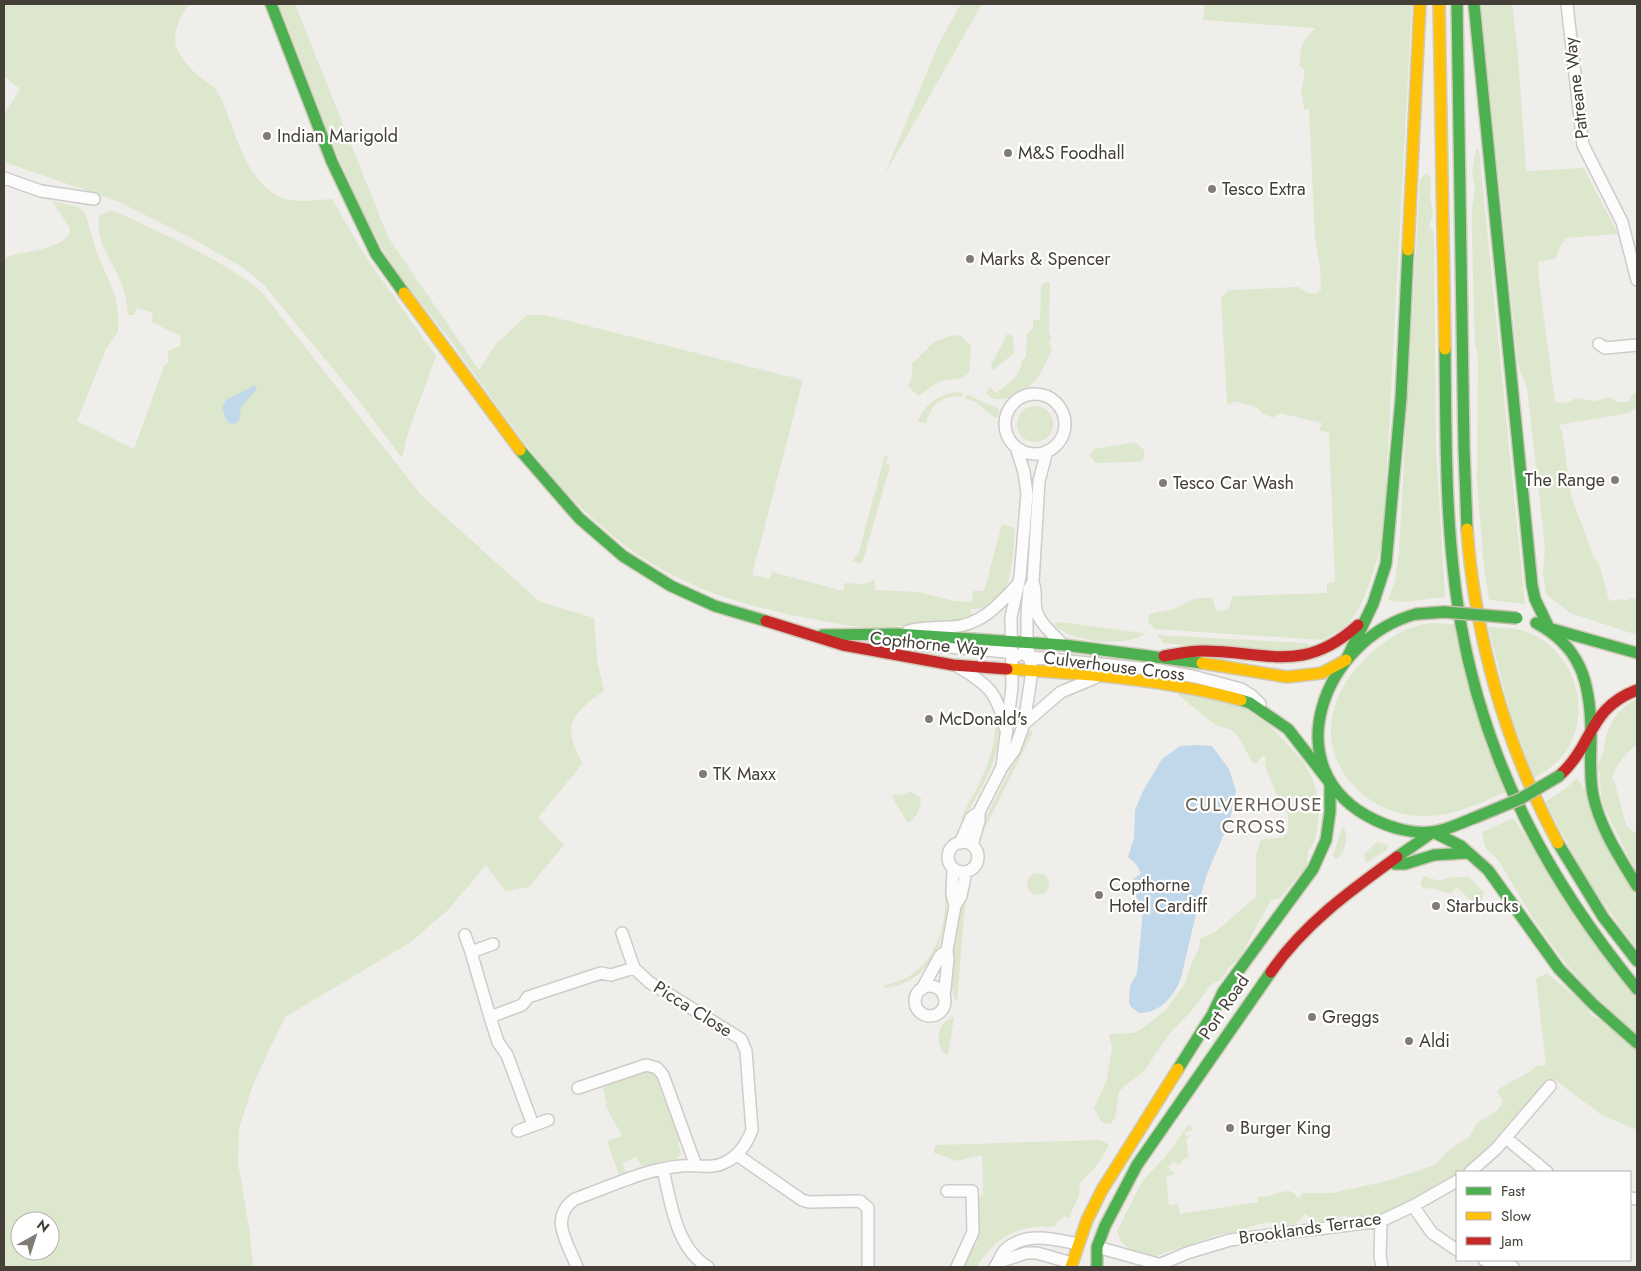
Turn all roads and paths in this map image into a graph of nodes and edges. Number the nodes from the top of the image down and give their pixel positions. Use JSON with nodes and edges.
{"nodes":[{"id":1,"x":272,"y":4,"type":"edge"},
{"id":2,"x":1420,"y":4,"type":"edge"},
{"id":3,"x":1438,"y":4,"type":"edge"},
{"id":4,"x":1457,"y":4,"type":"edge"},
{"id":5,"x":1474,"y":4,"type":"edge"},
{"id":6,"x":1567,"y":4,"type":"edge"},
{"id":7,"x":4,"y":178,"type":"edge"},
{"id":8,"x":94,"y":199,"type":"dead end"},
{"id":9,"x":1637,"y":280,"type":"edge"},
{"id":10,"x":1599,"y":344,"type":"dead end"},
{"id":11,"x":1637,"y":345,"type":"edge"},
{"id":12,"x":1016,"y":447,"type":"junction"},
{"id":13,"x":1047,"y":451,"type":"junction"},
{"id":14,"x":1033,"y":582,"type":"junction"},
{"id":15,"x":1018,"y":584,"type":"junction"},
{"id":16,"x":1367,"y":616,"type":"junction"},
{"id":17,"x":1549,"y":628,"type":"junction"},
{"id":18,"x":847,"y":633,"type":"junction"},
{"id":19,"x":897,"y":634,"type":"junction"},
{"id":20,"x":819,"y":636,"type":"junction"},
{"id":21,"x":1027,"y":643,"type":"junction"},
{"id":22,"x":1064,"y":646,"type":"junction"},
{"id":23,"x":1011,"y":647,"type":"junction"},
{"id":24,"x":1637,"y":653,"type":"edge"},
{"id":25,"x":1029,"y":656,"type":"junction"},
{"id":26,"x":1164,"y":656,"type":"junction"},
{"id":27,"x":1346,"y":660,"type":"junction"},
{"id":28,"x":953,"y":665,"type":"junction"},
{"id":29,"x":1013,"y":670,"type":"junction"},
{"id":30,"x":1032,"y":672,"type":"junction"},
{"id":31,"x":1102,"y":676,"type":"junction"},
{"id":32,"x":1637,"y":690,"type":"edge"},
{"id":33,"x":1269,"y":714,"type":"junction"},
{"id":34,"x":1024,"y":724,"type":"junction"},
{"id":35,"x":1591,"y":730,"type":"junction"},
{"id":36,"x":1007,"y":737,"type":"junction"},
{"id":37,"x":1002,"y":767,"type":"junction"},
{"id":38,"x":1330,"y":783,"type":"junction"},
{"id":39,"x":1433,"y":832,"type":"junction"},
{"id":40,"x":966,"y":844,"type":"junction"},
{"id":41,"x":1467,"y":853,"type":"junction"},
{"id":42,"x":1388,"y":863,"type":"junction"},
{"id":43,"x":953,"y":868,"type":"junction"},
{"id":44,"x":966,"y":872,"type":"junction"},
{"id":45,"x":1637,"y":886,"type":"edge"},
{"id":46,"x":955,"y":906,"type":"junction"},
{"id":47,"x":622,"y":933,"type":"dead end"},
{"id":48,"x":464,"y":935,"type":"dead end"},
{"id":49,"x":493,"y":944,"type":"dead end"},
{"id":50,"x":947,"y":950,"type":"junction"},
{"id":51,"x":471,"y":952,"type":"junction"},
{"id":52,"x":1637,"y":961,"type":"edge"},
{"id":53,"x":634,"y":968,"type":"junction"},
{"id":54,"x":922,"y":989,"type":"junction"},
{"id":55,"x":1637,"y":989,"type":"edge"},
{"id":56,"x":944,"y":997,"type":"junction"},
{"id":57,"x":490,"y":1017,"type":"junction"},
{"id":58,"x":1637,"y":1043,"type":"edge"},
{"id":59,"x":1550,"y":1086,"type":"dead end"},
{"id":60,"x":578,"y":1088,"type":"dead end"},
{"id":61,"x":548,"y":1120,"type":"dead end"},
{"id":62,"x":533,"y":1125,"type":"junction"},
{"id":63,"x":518,"y":1131,"type":"dead end"},
{"id":64,"x":1506,"y":1138,"type":"junction"},
{"id":65,"x":737,"y":1155,"type":"junction"},
{"id":66,"x":696,"y":1166,"type":"junction"},
{"id":67,"x":663,"y":1170,"type":"junction"},
{"id":68,"x":1471,"y":1171,"type":"edge"},
{"id":69,"x":1546,"y":1171,"type":"edge"},
{"id":70,"x":1456,"y":1181,"type":"edge"},
{"id":71,"x":947,"y":1191,"type":"dead end"},
{"id":72,"x":1413,"y":1206,"type":"junction"},
{"id":73,"x":1381,"y":1221,"type":"junction"},
{"id":74,"x":1078,"y":1244,"type":"junction"},
{"id":75,"x":1097,"y":1248,"type":"junction"},
{"id":76,"x":1456,"y":1249,"type":"edge"},
{"id":77,"x":1487,"y":1261,"type":"edge"},
{"id":78,"x":997,"y":1265,"type":"edge"},
{"id":79,"x":1071,"y":1265,"type":"edge"},
{"id":80,"x":1156,"y":1266,"type":"edge"},
{"id":81,"x":577,"y":1267,"type":"edge"},
{"id":82,"x":708,"y":1267,"type":"edge"},
{"id":83,"x":868,"y":1267,"type":"edge"},
{"id":84,"x":957,"y":1267,"type":"edge"},
{"id":85,"x":1096,"y":1267,"type":"edge"},
{"id":86,"x":1381,"y":1267,"type":"edge"},
{"id":87,"x":1507,"y":1267,"type":"edge"}],
"edges":[{"from":1,"to":20,"type":"main road"},
{"from":2,"to":16,"type":"main road"},
{"from":3,"to":55,"type":"main road"},
{"from":4,"to":52,"type":"main road"},
{"from":5,"to":17,"type":"main road"},
{"from":6,"to":9,"type":"street","name":"Patreane Way"},
{"from":7,"to":8,"type":"street"},
{"from":10,"to":11,"type":"street"},
{"from":12,"to":13,"type":"street"},
{"from":12,"to":13,"type":"street","name":"Culverhouse Cross"},
{"from":12,"to":15,"type":"street","name":"Culverhouse Cross"},
{"from":13,"to":14,"type":"street","name":"Culverhouse Cross"},
{"from":14,"to":21,"type":"street","name":"Culverhouse Cross"},
{"from":14,"to":22,"type":"street","name":"Culverhouse Cross"},
{"from":15,"to":19,"type":"street"},
{"from":15,"to":23,"type":"street","name":"Culverhouse Cross"},
{"from":16,"to":26,"type":"main road"},
{"from":16,"to":27,"type":"main road"},
{"from":17,"to":24,"type":"main road"},
{"from":17,"to":27,"type":"main road","bridge":true},
{"from":17,"to":35,"type":"main road"},
{"from":18,"to":19,"type":"main road"},
{"from":18,"to":20,"type":"main road"},
{"from":18,"to":23,"type":"street","name":"Copthorne Way"},
{"from":19,"to":23,"type":"main road"},
{"from":20,"to":28,"type":"main road"},
{"from":21,"to":22,"type":"main road"},
{"from":21,"to":23,"type":"main road"},
{"from":21,"to":25,"type":"street","name":"Culverhouse Cross"},
{"from":22,"to":26,"type":"main road"},
{"from":23,"to":25,"type":"street","name":"Culverhouse Cross"},
{"from":23,"to":29,"type":"street","name":"Copthorne Way"},
{"from":23,"to":30,"type":"street","name":"Copthorne Way"},
{"from":25,"to":30,"type":"street","name":"Culverhouse Cross"},
{"from":25,"to":33,"type":"street","name":"Culverhouse Cross"},
{"from":26,"to":27,"type":"main road"},
{"from":27,"to":38,"type":"main road"},
{"from":28,"to":29,"type":"main road"},
{"from":28,"to":36,"type":"street","name":"Copthorne Way"},
{"from":29,"to":30,"type":"main road"},
{"from":29,"to":36,"type":"street","name":"Copthorne Way"},
{"from":30,"to":31,"type":"main road"},
{"from":30,"to":34,"type":"street","name":"Copthorne Way"},
{"from":31,"to":33,"type":"main road"},
{"from":31,"to":34,"type":"street","name":"Copthorne Way"},
{"from":32,"to":35,"type":"main road"},
{"from":33,"to":38,"type":"main road"},
{"from":34,"to":37,"type":"street","name":"Copthorne Way"},
{"from":35,"to":39,"type":"main road","bridge":true},
{"from":35,"to":45,"type":"main road"},
{"from":36,"to":37,"type":"street","name":"Copthorne Way"},
{"from":37,"to":40,"type":"street","name":"Copthorne Way"},
{"from":38,"to":39,"type":"main road"},
{"from":38,"to":74,"type":"main road","name":"Port Road"},
{"from":39,"to":41,"type":"main road"},
{"from":39,"to":42,"type":"main road","name":"Port Road"},
{"from":40,"to":43,"type":"street","name":"Copthorne Way"},
{"from":40,"to":44,"type":"street","name":"Copthorne Way"},
{"from":41,"to":42,"type":"main road"},
{"from":41,"to":58,"type":"main road"},
{"from":42,"to":75,"type":"main road","name":"Port Road"},
{"from":43,"to":44,"type":"street"},
{"from":43,"to":46,"type":"street","name":"Copthorne Way"},
{"from":44,"to":46,"type":"street","name":"Copthorne Way"},
{"from":46,"to":50,"type":"street","name":"Copthorne Way"},
{"from":47,"to":53,"type":"street","name":"Picca Close"},
{"from":48,"to":51,"type":"street"},
{"from":49,"to":51,"type":"street"},
{"from":50,"to":54,"type":"street","name":"Copthorne Way"},
{"from":50,"to":56,"type":"street","name":"Copthorne Way"},
{"from":51,"to":57,"type":"street"},
{"from":53,"to":57,"type":"street"},
{"from":53,"to":65,"type":"street","name":"Picca Close"},
{"from":54,"to":56,"type":"street"},
{"from":54,"to":56,"type":"street"},
{"from":57,"to":62,"type":"street"},
{"from":59,"to":64,"type":"street"},
{"from":60,"to":66,"type":"street"},
{"from":61,"to":62,"type":"street"},
{"from":62,"to":63,"type":"street"},
{"from":64,"to":68,"type":"street"},
{"from":64,"to":69,"type":"street"},
{"from":65,"to":66,"type":"street"},
{"from":65,"to":83,"type":"street"},
{"from":66,"to":67,"type":"street"},
{"from":67,"to":81,"type":"street"},
{"from":67,"to":82,"type":"street"},
{"from":70,"to":72,"type":"street","name":"Brooklands Terrace"},
{"from":71,"to":84,"type":"street"},
{"from":72,"to":73,"type":"street","name":"Brooklands Terrace"},
{"from":72,"to":76,"type":"street"},
{"from":73,"to":80,"type":"street","name":"Brooklands Terrace"},
{"from":73,"to":86,"type":"street"},
{"from":74,"to":75,"type":"main road"},
{"from":74,"to":78,"type":"street"},
{"from":74,"to":79,"type":"main road","name":"Port Road"},
{"from":75,"to":80,"type":"street","name":"Brooklands Terrace"},
{"from":75,"to":85,"type":"main road","name":"Port Road"},
{"from":77,"to":87,"type":"street"},
{"from":78,"to":79,"type":"street"},
{"from":79,"to":85,"type":"main road","name":"Port Road"}]}
